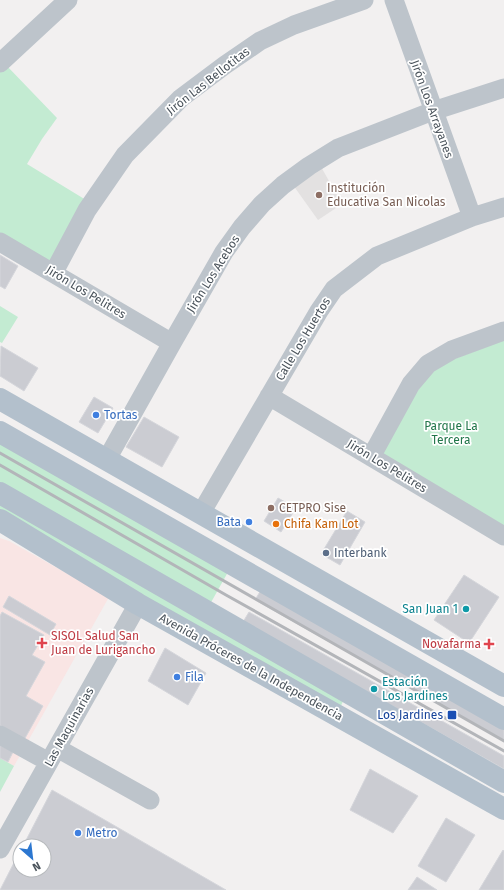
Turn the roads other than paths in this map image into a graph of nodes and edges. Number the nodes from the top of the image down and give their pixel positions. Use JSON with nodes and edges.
{"nodes":[{"id":1,"x":68,"y":0,"type":"edge"},
{"id":2,"x":364,"y":0,"type":"edge"},
{"id":3,"x":394,"y":0,"type":"edge"},
{"id":4,"x":0,"y":63,"type":"edge"},
{"id":5,"x":504,"y":88,"type":"edge"},
{"id":6,"x":432,"y":111,"type":"junction"},
{"id":7,"x":504,"y":207,"type":"edge"},
{"id":8,"x":472,"y":217,"type":"junction"},
{"id":9,"x":0,"y":242,"type":"edge"},
{"id":10,"x":54,"y":272,"type":"junction"},
{"id":11,"x":504,"y":331,"type":"edge"},
{"id":12,"x":172,"y":343,"type":"junction"},
{"id":13,"x":269,"y":396,"type":"junction"},
{"id":14,"x":0,"y":398,"type":"edge"},
{"id":15,"x":0,"y":432,"type":"edge"},
{"id":16,"x":371,"y":457,"type":"junction"},
{"id":17,"x":107,"y":459,"type":"junction"},
{"id":18,"x":0,"y":493,"type":"edge"},
{"id":19,"x":201,"y":513,"type":"junction"},
{"id":20,"x":0,"y":520,"type":"edge"},
{"id":21,"x":504,"y":536,"type":"edge"},
{"id":22,"x":138,"y":604,"type":"junction"},
{"id":23,"x":504,"y":686,"type":"edge"},
{"id":24,"x":504,"y":719,"type":"edge"},
{"id":25,"x":0,"y":735,"type":"edge"},
{"id":26,"x":53,"y":755,"type":"junction"},
{"id":27,"x":504,"y":782,"type":"edge"},
{"id":28,"x":150,"y":800,"type":"dead end"},
{"id":29,"x":504,"y":810,"type":"edge"},
{"id":30,"x":0,"y":849,"type":"edge"}],
"edges":[{"from":1,"to":4,"type":"street"},
{"from":2,"to":10,"type":"street","name":"Jirón Las Bellotitas"},
{"from":3,"to":6,"type":"street","name":"Jirón Los Arrayanes"},
{"from":5,"to":6,"type":"street","name":"Jirón Los Acebos"},
{"from":6,"to":8,"type":"street","name":"Jirón Los Arrayanes"},
{"from":6,"to":12,"type":"street","name":"Jirón Los Acebos"},
{"from":7,"to":8,"type":"street","name":"Calle Los Huertos"},
{"from":8,"to":13,"type":"street","name":"Calle Los Huertos"},
{"from":9,"to":10,"type":"street","name":"Jirón Los Pelitres"},
{"from":10,"to":12,"type":"street","name":"Jirón Los Pelitres"},
{"from":11,"to":16,"type":"street"},
{"from":12,"to":17,"type":"street","name":"Jirón Los Acebos"},
{"from":13,"to":16,"type":"street","name":"Jirón Los Pelitres"},
{"from":13,"to":19,"type":"street","name":"Calle Los Huertos"},
{"from":14,"to":17,"type":"main road"},
{"from":15,"to":24,"type":"main road"},
{"from":16,"to":21,"type":"street","name":"Jirón Los Pelitres"},
{"from":17,"to":19,"type":"main road"},
{"from":18,"to":27,"type":"main road","name":"Avenida Próceres de la Independencia"},
{"from":19,"to":23,"type":"main road"},
{"from":20,"to":22,"type":"main road","name":"Avenida Próceres de la Independencia"},
{"from":22,"to":26,"type":"street","name":"Las Maquinarias"},
{"from":22,"to":29,"type":"main road","name":"Avenida Próceres de la Independencia"},
{"from":25,"to":26,"type":"street"},
{"from":26,"to":28,"type":"street"},
{"from":26,"to":30,"type":"street","name":"Las Maquinarias"}]}
